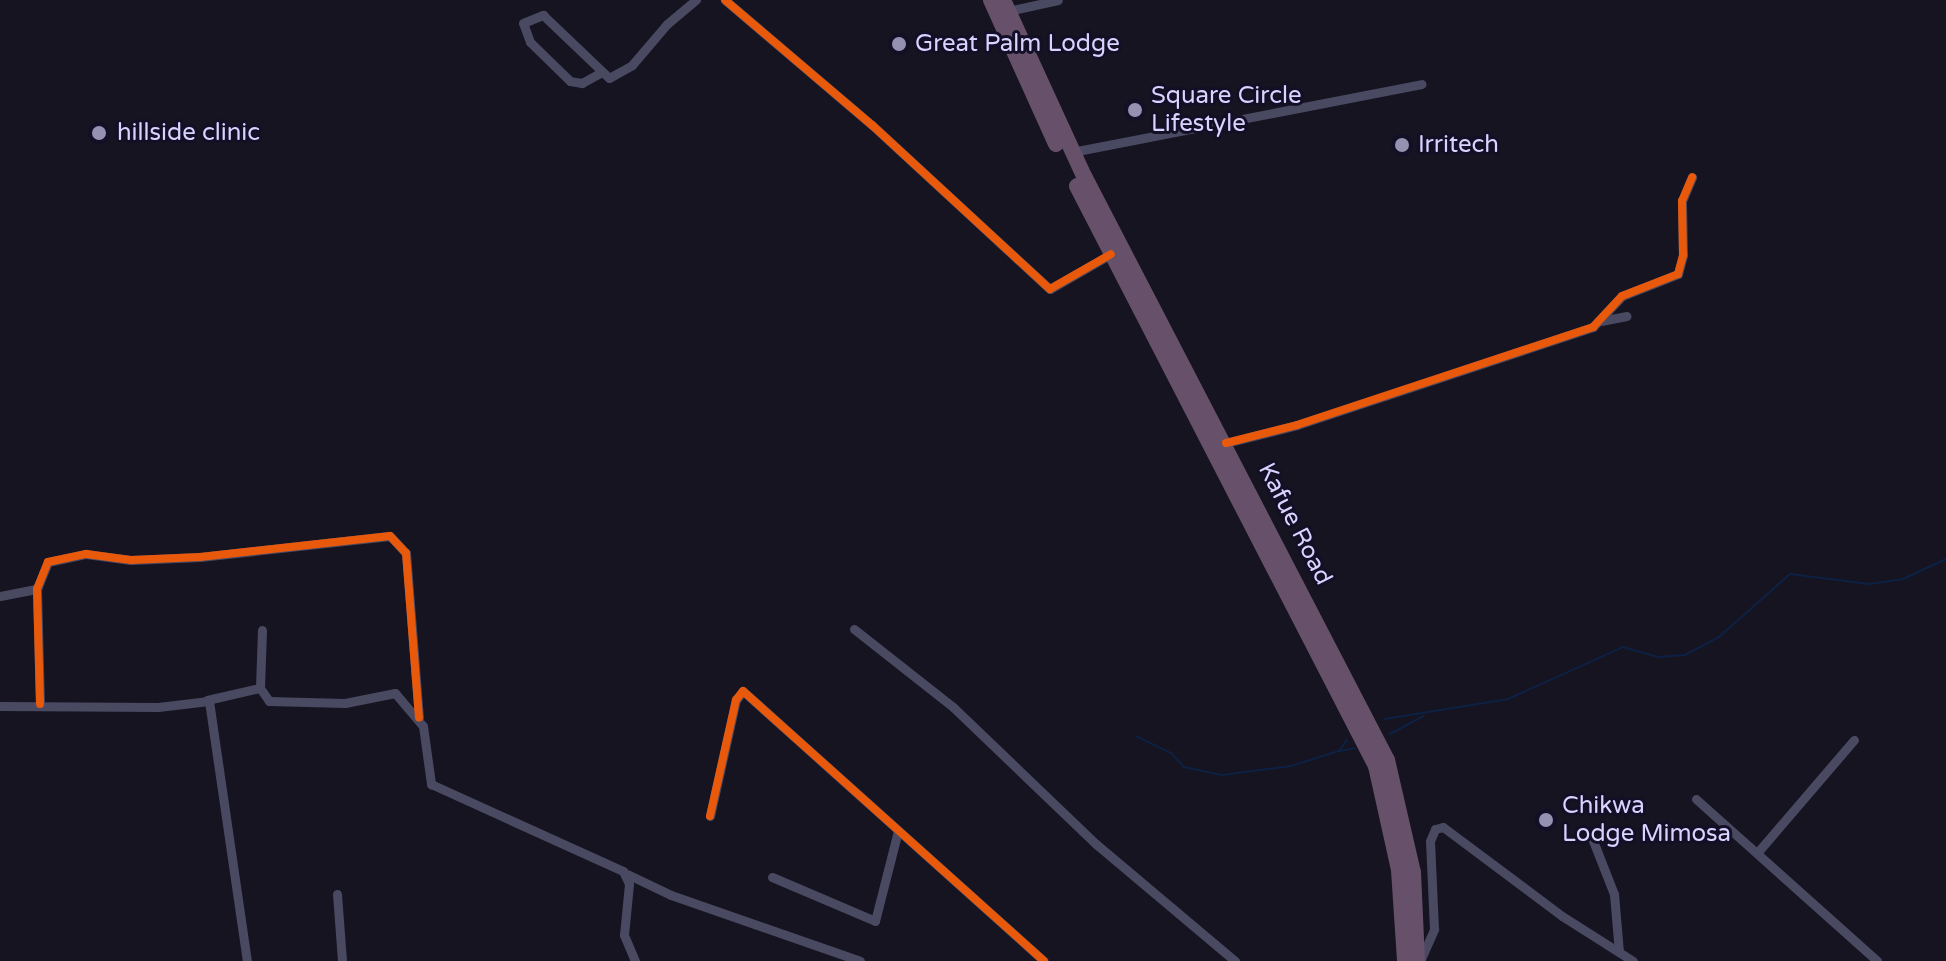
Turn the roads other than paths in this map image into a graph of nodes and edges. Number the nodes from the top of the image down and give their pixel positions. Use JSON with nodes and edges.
{"nodes":[{"id":1,"x":696,"y":0,"type":"edge"},
{"id":2,"x":725,"y":0,"type":"edge"},
{"id":3,"x":991,"y":0,"type":"edge"},
{"id":4,"x":1058,"y":0,"type":"edge"},
{"id":5,"x":1031,"y":3,"type":"edge"},
{"id":6,"x":1006,"y":5,"type":"edge"},
{"id":7,"x":600,"y":73,"type":"junction"},
{"id":8,"x":1421,"y":84,"type":"dead end"},
{"id":9,"x":1072,"y":152,"type":"junction"},
{"id":10,"x":1692,"y":177,"type":"dead end"},
{"id":11,"x":1111,"y":254,"type":"junction"},
{"id":12,"x":1627,"y":316,"type":"dead end"},
{"id":13,"x":1601,"y":321,"type":"junction"},
{"id":14,"x":1226,"y":443,"type":"junction"},
{"id":15,"x":37,"y":589,"type":"junction"},
{"id":16,"x":0,"y":596,"type":"edge"},
{"id":17,"x":854,"y":629,"type":"dead end"},
{"id":18,"x":262,"y":630,"type":"dead end"},
{"id":19,"x":260,"y":688,"type":"junction"},
{"id":20,"x":207,"y":700,"type":"junction"},
{"id":21,"x":40,"y":704,"type":"junction"},
{"id":22,"x":0,"y":706,"type":"edge"},
{"id":23,"x":419,"y":717,"type":"junction"},
{"id":24,"x":1854,"y":740,"type":"dead end"},
{"id":25,"x":1696,"y":799,"type":"dead end"},
{"id":26,"x":710,"y":816,"type":"dead end"},
{"id":27,"x":898,"y":831,"type":"junction"},
{"id":28,"x":1592,"y":838,"type":"dead end"},
{"id":29,"x":1757,"y":853,"type":"junction"},
{"id":30,"x":627,"y":874,"type":"junction"},
{"id":31,"x":772,"y":877,"type":"dead end"},
{"id":32,"x":337,"y":894,"type":"dead end"},
{"id":33,"x":1619,"y":952,"type":"junction"},
{"id":34,"x":247,"y":961,"type":"edge"},
{"id":35,"x":342,"y":961,"type":"edge"},
{"id":36,"x":635,"y":961,"type":"edge"},
{"id":37,"x":860,"y":961,"type":"edge"},
{"id":38,"x":1044,"y":961,"type":"edge"},
{"id":39,"x":1235,"y":961,"type":"edge"},
{"id":40,"x":1405,"y":961,"type":"edge"},
{"id":41,"x":1419,"y":961,"type":"edge"},
{"id":42,"x":1633,"y":961,"type":"edge"},
{"id":43,"x":1877,"y":961,"type":"edge"}],
"edges":[{"from":1,"to":7,"type":"street"},
{"from":2,"to":11,"type":"street"},
{"from":3,"to":11,"type":"highway","name":"Kafue Road"},
{"from":4,"to":5,"type":"street"},
{"from":5,"to":6,"type":"street"},
{"from":6,"to":9,"type":"highway","name":"Kafue Road"},
{"from":7,"to":7,"type":"street"},
{"from":8,"to":9,"type":"street"},
{"from":9,"to":14,"type":"highway","name":"Kafue Road"},
{"from":10,"to":13,"type":"street"},
{"from":11,"to":40,"type":"highway","name":"Kafue Road"},
{"from":12,"to":13,"type":"street"},
{"from":13,"to":14,"type":"street"},
{"from":14,"to":41,"type":"highway","name":"Kafue Road"},
{"from":15,"to":16,"type":"street"},
{"from":15,"to":21,"type":"street"},
{"from":15,"to":23,"type":"street"},
{"from":17,"to":39,"type":"street"},
{"from":18,"to":19,"type":"street"},
{"from":19,"to":20,"type":"street"},
{"from":19,"to":23,"type":"street"},
{"from":20,"to":21,"type":"street"},
{"from":20,"to":34,"type":"street"},
{"from":21,"to":22,"type":"street"},
{"from":23,"to":30,"type":"street"},
{"from":24,"to":29,"type":"street"},
{"from":25,"to":29,"type":"street"},
{"from":26,"to":27,"type":"street"},
{"from":27,"to":31,"type":"street"},
{"from":27,"to":38,"type":"street"},
{"from":28,"to":33,"type":"street"},
{"from":29,"to":43,"type":"street"},
{"from":30,"to":36,"type":"street"},
{"from":30,"to":37,"type":"street"},
{"from":32,"to":35,"type":"street"},
{"from":33,"to":41,"type":"street"},
{"from":33,"to":42,"type":"street"}]}
